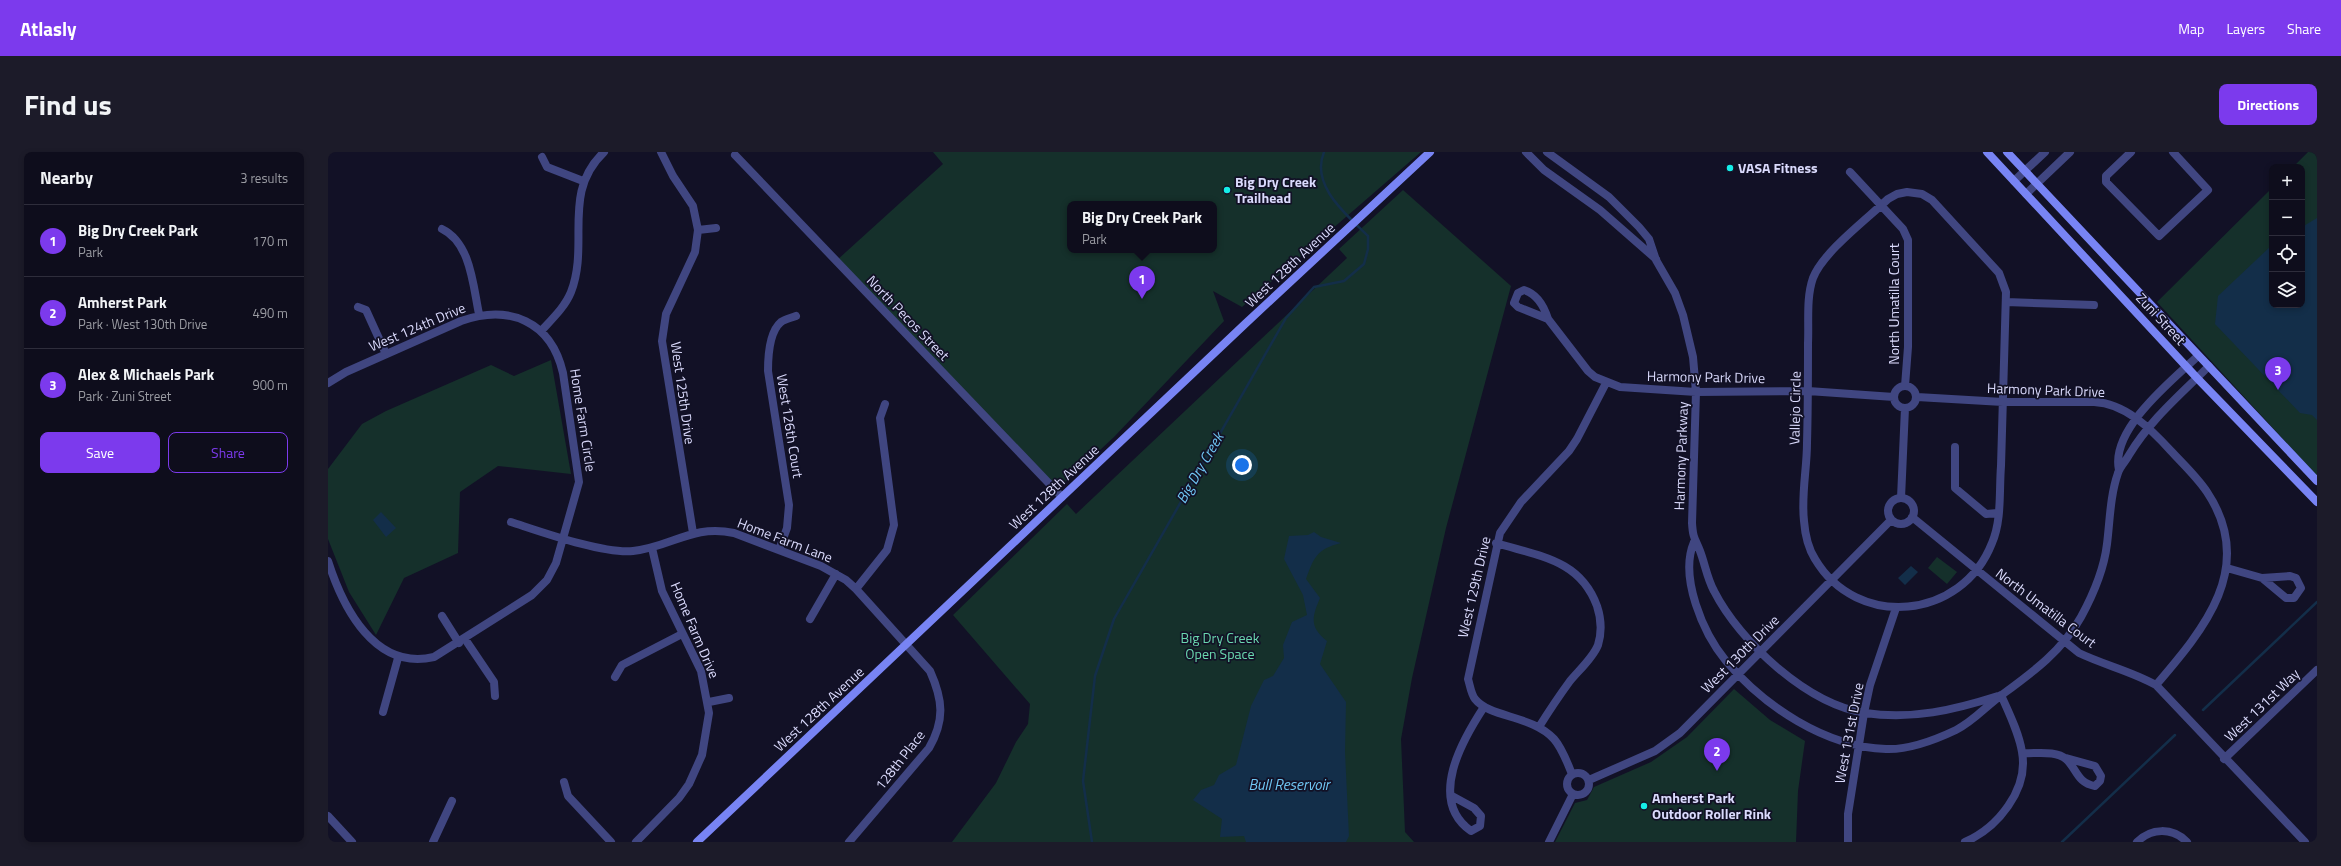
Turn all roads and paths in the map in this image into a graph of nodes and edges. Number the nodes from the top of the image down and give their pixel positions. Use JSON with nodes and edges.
{"nodes":[{"id":1,"x":604,"y":152,"type":"edge"},
{"id":2,"x":661,"y":152,"type":"edge"},
{"id":3,"x":1430,"y":152,"type":"edge"},
{"id":4,"x":1526,"y":152,"type":"edge"},
{"id":5,"x":1547,"y":152,"type":"edge"},
{"id":6,"x":1987,"y":152,"type":"edge"},
{"id":7,"x":2007,"y":152,"type":"edge"},
{"id":8,"x":2045,"y":152,"type":"edge"},
{"id":9,"x":2070,"y":152,"type":"edge"},
{"id":10,"x":2131,"y":152,"type":"edge"},
{"id":11,"x":2173,"y":152,"type":"edge"},
{"id":12,"x":735,"y":155,"type":"dead end"},
{"id":13,"x":542,"y":156,"type":"dead end"},
{"id":14,"x":1555,"y":159,"type":"junction"},
{"id":15,"x":1544,"y":170,"type":"junction"},
{"id":16,"x":2025,"y":171,"type":"junction"},
{"id":17,"x":1850,"y":172,"type":"dead end"},
{"id":18,"x":583,"y":181,"type":"junction"},
{"id":19,"x":2014,"y":181,"type":"junction"},
{"id":20,"x":2036,"y":184,"type":"junction"},
{"id":21,"x":2026,"y":194,"type":"junction"},
{"id":22,"x":1881,"y":205,"type":"junction"},
{"id":23,"x":716,"y":228,"type":"dead end"},
{"id":24,"x":442,"y":229,"type":"dead end"},
{"id":25,"x":698,"y":230,"type":"junction"},
{"id":26,"x":1656,"y":260,"type":"junction"},
{"id":27,"x":2006,"y":302,"type":"junction"},
{"id":28,"x":2094,"y":305,"type":"dead end"},
{"id":29,"x":358,"y":307,"type":"dead end"},
{"id":30,"x":479,"y":314,"type":"junction"},
{"id":31,"x":796,"y":316,"type":"dead end"},
{"id":32,"x":1548,"y":319,"type":"dead end"},
{"id":33,"x":541,"y":331,"type":"junction"},
{"id":34,"x":386,"y":354,"type":"junction"},
{"id":35,"x":2198,"y":356,"type":"junction"},
{"id":36,"x":2187,"y":366,"type":"junction"},
{"id":37,"x":2209,"y":366,"type":"junction"},
{"id":38,"x":2197,"y":378,"type":"junction"},
{"id":39,"x":328,"y":383,"type":"edge"},
{"id":40,"x":1606,"y":383,"type":"junction"},
{"id":41,"x":1905,"y":386,"type":"junction"},
{"id":42,"x":1808,"y":391,"type":"junction"},
{"id":43,"x":1696,"y":392,"type":"junction"},
{"id":44,"x":1894,"y":397,"type":"junction"},
{"id":45,"x":1917,"y":397,"type":"junction"},
{"id":46,"x":2003,"y":402,"type":"junction"},
{"id":47,"x":885,"y":404,"type":"dead end"},
{"id":48,"x":1905,"y":408,"type":"junction"},
{"id":49,"x":2136,"y":419,"type":"junction"},
{"id":50,"x":2147,"y":428,"type":"junction"},
{"id":51,"x":1955,"y":447,"type":"dead end"},
{"id":52,"x":2119,"y":470,"type":"junction"},
{"id":53,"x":2317,"y":481,"type":"edge"},
{"id":54,"x":1062,"y":497,"type":"junction"},
{"id":55,"x":1901,"y":498,"type":"junction"},
{"id":56,"x":2317,"y":502,"type":"edge"},
{"id":57,"x":1998,"y":513,"type":"junction"},
{"id":58,"x":1912,"y":518,"type":"junction"},
{"id":59,"x":1891,"y":520,"type":"junction"},
{"id":60,"x":511,"y":522,"type":"dead end"},
{"id":61,"x":693,"y":533,"type":"junction"},
{"id":62,"x":564,"y":538,"type":"junction"},
{"id":63,"x":1694,"y":542,"type":"junction"},
{"id":64,"x":1496,"y":543,"type":"junction"},
{"id":65,"x":652,"y":548,"type":"junction"},
{"id":66,"x":779,"y":550,"type":"junction"},
{"id":67,"x":328,"y":561,"type":"edge"},
{"id":68,"x":2227,"y":568,"type":"junction"},
{"id":69,"x":1977,"y":572,"type":"junction"},
{"id":70,"x":836,"y":574,"type":"junction"},
{"id":71,"x":331,"y":578,"type":"edge"},
{"id":72,"x":2262,"y":578,"type":"dead end"},
{"id":73,"x":1833,"y":580,"type":"junction"},
{"id":74,"x":856,"y":589,"type":"junction"},
{"id":75,"x":1896,"y":608,"type":"junction"},
{"id":76,"x":442,"y":616,"type":"dead end"},
{"id":77,"x":810,"y":619,"type":"dead end"},
{"id":78,"x":682,"y":634,"type":"junction"},
{"id":79,"x":462,"y":641,"type":"junction"},
{"id":80,"x":2065,"y":641,"type":"junction"},
{"id":81,"x":907,"y":644,"type":"junction"},
{"id":82,"x":1761,"y":651,"type":"junction"},
{"id":83,"x":398,"y":658,"type":"junction"},
{"id":84,"x":2317,"y":670,"type":"edge"},
{"id":85,"x":1738,"y":675,"type":"junction"},
{"id":86,"x":615,"y":677,"type":"dead end"},
{"id":87,"x":2156,"y":685,"type":"junction"},
{"id":88,"x":2001,"y":695,"type":"junction"},
{"id":89,"x":495,"y":696,"type":"dead end"},
{"id":90,"x":729,"y":698,"type":"dead end"},
{"id":91,"x":709,"y":702,"type":"junction"},
{"id":92,"x":1484,"y":707,"type":"junction"},
{"id":93,"x":383,"y":712,"type":"dead end"},
{"id":94,"x":1864,"y":713,"type":"junction"},
{"id":95,"x":1539,"y":727,"type":"junction"},
{"id":96,"x":1858,"y":744,"type":"junction"},
{"id":97,"x":2023,"y":753,"type":"junction"},
{"id":98,"x":2066,"y":758,"type":"dead end"},
{"id":99,"x":2224,"y":759,"type":"junction"},
{"id":100,"x":1572,"y":774,"type":"junction"},
{"id":101,"x":1588,"y":780,"type":"junction"},
{"id":102,"x":564,"y":782,"type":"dead end"},
{"id":103,"x":1573,"y":794,"type":"junction"},
{"id":104,"x":1452,"y":796,"type":"dead end"},
{"id":105,"x":452,"y":801,"type":"dead end"},
{"id":106,"x":329,"y":819,"type":"edge"},
{"id":107,"x":2185,"y":840,"type":"edge"},
{"id":108,"x":352,"y":842,"type":"edge"},
{"id":109,"x":432,"y":842,"type":"edge"},
{"id":110,"x":611,"y":842,"type":"edge"},
{"id":111,"x":636,"y":842,"type":"edge"},
{"id":112,"x":697,"y":842,"type":"edge"},
{"id":113,"x":849,"y":842,"type":"edge"},
{"id":114,"x":1549,"y":842,"type":"edge"},
{"id":115,"x":1848,"y":842,"type":"edge"},
{"id":116,"x":1965,"y":842,"type":"edge"},
{"id":117,"x":2137,"y":842,"type":"edge"},
{"id":118,"x":2305,"y":842,"type":"edge"}],
"edges":[{"from":1,"to":18,"type":"street"},
{"from":2,"to":25,"type":"street","name":"West 125th Drive"},
{"from":3,"to":54,"type":"main road","name":"West 128th Avenue"},
{"from":4,"to":15,"type":"street","name":"Harmony Parkway"},
{"from":5,"to":14,"type":"street","name":"Harmony Parkway"},
{"from":6,"to":19,"type":"main road","name":"Zuni Street"},
{"from":7,"to":16,"type":"main road","name":"Zuni Street"},
{"from":8,"to":16,"type":"street"},
{"from":9,"to":20,"type":"street"},
{"from":10,"to":11,"type":"street"},
{"from":12,"to":54,"type":"street","name":"North Pecos Street"},
{"from":13,"to":18,"type":"street"},
{"from":14,"to":15,"type":"street"},
{"from":14,"to":26,"type":"street","name":"Harmony Parkway"},
{"from":15,"to":26,"type":"street","name":"Harmony Parkway"},
{"from":16,"to":19,"type":"street"},
{"from":16,"to":20,"type":"main road","name":"Zuni Street"},
{"from":17,"to":22,"type":"street","name":"North Umatilla Court"},
{"from":18,"to":33,"type":"street"},
{"from":19,"to":21,"type":"main road","name":"Zuni Street"},
{"from":20,"to":21,"type":"street"},
{"from":20,"to":35,"type":"main road","name":"Zuni Street"},
{"from":21,"to":36,"type":"main road","name":"Zuni Street"},
{"from":22,"to":27,"type":"street","name":"Vallejo Circle"},
{"from":22,"to":41,"type":"street","name":"North Umatilla Court"},
{"from":22,"to":42,"type":"street","name":"Vallejo Circle"},
{"from":23,"to":25,"type":"street"},
{"from":24,"to":30,"type":"street"},
{"from":25,"to":61,"type":"street","name":"West 125th Drive"},
{"from":26,"to":43,"type":"street","name":"Harmony Parkway"},
{"from":27,"to":28,"type":"street"},
{"from":27,"to":46,"type":"street","name":"Vallejo Circle"},
{"from":29,"to":34,"type":"street"},
{"from":30,"to":33,"type":"street","name":"West 124th Drive"},
{"from":30,"to":34,"type":"street","name":"West 124th Drive"},
{"from":31,"to":66,"type":"street","name":"West 126th Court"},
{"from":32,"to":40,"type":"street","name":"Harmony Park Drive"},
{"from":33,"to":62,"type":"street","name":"Home Farm Circle"},
{"from":34,"to":39,"type":"street","name":"West 124th Drive"},
{"from":35,"to":36,"type":"street","name":"Harmony Parkway"},
{"from":35,"to":37,"type":"main road","name":"Zuni Street"},
{"from":36,"to":38,"type":"main road","name":"Zuni Street"},
{"from":36,"to":49,"type":"street","name":"Harmony Parkway"},
{"from":37,"to":38,"type":"street","name":"Harmony Parkway"},
{"from":37,"to":53,"type":"main road","name":"Zuni Street"},
{"from":38,"to":50,"type":"street","name":"Harmony Parkway"},
{"from":38,"to":56,"type":"main road","name":"Zuni Street"},
{"from":40,"to":43,"type":"street","name":"Harmony Park Drive"},
{"from":40,"to":64,"type":"street","name":"West 129th Drive"},
{"from":41,"to":44,"type":"street"},
{"from":41,"to":45,"type":"street"},
{"from":42,"to":43,"type":"street","name":"Harmony Park Drive"},
{"from":42,"to":44,"type":"street","name":"Harmony Park Drive"},
{"from":42,"to":73,"type":"street","name":"Vallejo Circle"},
{"from":43,"to":63,"type":"street","name":"Harmony Parkway"},
{"from":44,"to":48,"type":"street"},
{"from":45,"to":46,"type":"street","name":"Harmony Park Drive"},
{"from":45,"to":48,"type":"street"},
{"from":46,"to":49,"type":"street","name":"Harmony Park Drive"},
{"from":46,"to":57,"type":"street","name":"Vallejo Circle"},
{"from":47,"to":74,"type":"street"},
{"from":48,"to":55,"type":"street"},
{"from":49,"to":50,"type":"street","name":"Harmony Park Drive"},
{"from":49,"to":52,"type":"street","name":"Harmony Parkway"},
{"from":50,"to":52,"type":"street","name":"Harmony Parkway"},
{"from":50,"to":68,"type":"street","name":"Harmony Park Drive"},
{"from":51,"to":57,"type":"street"},
{"from":52,"to":80,"type":"street","name":"Harmony Parkway"},
{"from":54,"to":81,"type":"main road","name":"West 128th Avenue"},
{"from":55,"to":58,"type":"street"},
{"from":55,"to":59,"type":"street"},
{"from":57,"to":69,"type":"street","name":"Vallejo Circle"},
{"from":58,"to":59,"type":"street"},
{"from":58,"to":69,"type":"street","name":"North Umatilla Court"},
{"from":59,"to":73,"type":"street","name":"West 130th Drive"},
{"from":60,"to":62,"type":"street","name":"Home Farm Lane"},
{"from":61,"to":65,"type":"street","name":"Home Farm Lane"},
{"from":61,"to":66,"type":"street","name":"Home Farm Lane"},
{"from":62,"to":65,"type":"street","name":"Home Farm Lane"},
{"from":62,"to":79,"type":"street","name":"Home Farm Circle"},
{"from":63,"to":82,"type":"street","name":"Harmony Parkway"},
{"from":63,"to":85,"type":"street","name":"Harmony Parkway"},
{"from":64,"to":92,"type":"street","name":"West 129th Drive"},
{"from":64,"to":95,"type":"street"},
{"from":65,"to":78,"type":"street","name":"Home Farm Drive"},
{"from":66,"to":70,"type":"street","name":"Home Farm Lane"},
{"from":67,"to":71,"type":"street"},
{"from":68,"to":72,"type":"street"},
{"from":68,"to":87,"type":"street","name":"Harmony Park Drive"},
{"from":69,"to":75,"type":"street","name":"Vallejo Circle"},
{"from":69,"to":80,"type":"street","name":"North Umatilla Court"},
{"from":70,"to":74,"type":"street","name":"Home Farm Lane"},
{"from":70,"to":77,"type":"street"},
{"from":71,"to":83,"type":"street"},
{"from":73,"to":75,"type":"street","name":"Vallejo Circle"},
{"from":73,"to":82,"type":"street","name":"West 130th Drive"},
{"from":74,"to":81,"type":"street","name":"Home Farm Lane"},
{"from":75,"to":94,"type":"street","name":"West 131st Drive"},
{"from":76,"to":79,"type":"street"},
{"from":78,"to":86,"type":"street"},
{"from":78,"to":91,"type":"street","name":"Home Farm Drive"},
{"from":79,"to":83,"type":"street","name":"Home Farm Circle"},
{"from":79,"to":89,"type":"street"},
{"from":80,"to":87,"type":"street","name":"North Umatilla Court"},
{"from":80,"to":88,"type":"street","name":"Harmony Parkway"},
{"from":81,"to":112,"type":"main road","name":"West 128th Avenue"},
{"from":81,"to":113,"type":"street","name":"128th Place"},
{"from":82,"to":85,"type":"street","name":"West 130th Drive"},
{"from":82,"to":94,"type":"street","name":"Harmony Parkway"},
{"from":83,"to":93,"type":"street"},
{"from":84,"to":99,"type":"street","name":"West 131st Way"},
{"from":85,"to":96,"type":"street","name":"Harmony Parkway"},
{"from":85,"to":101,"type":"street","name":"West 130th Drive"},
{"from":87,"to":99,"type":"street","name":"North Umatilla Court"},
{"from":88,"to":94,"type":"street","name":"Harmony Parkway"},
{"from":88,"to":96,"type":"street","name":"Harmony Parkway"},
{"from":88,"to":97,"type":"street"},
{"from":90,"to":91,"type":"street"},
{"from":91,"to":111,"type":"street","name":"Home Farm Drive"},
{"from":92,"to":95,"type":"street"},
{"from":92,"to":104,"type":"street"},
{"from":94,"to":96,"type":"street","name":"West 131st Drive"},
{"from":95,"to":100,"type":"street"},
{"from":96,"to":115,"type":"street","name":"West 131st Drive"},
{"from":97,"to":98,"type":"street"},
{"from":97,"to":116,"type":"street"},
{"from":99,"to":118,"type":"street","name":"North Umatilla Court"},
{"from":100,"to":101,"type":"street"},
{"from":100,"to":103,"type":"street"},
{"from":101,"to":103,"type":"street"},
{"from":102,"to":110,"type":"street"},
{"from":103,"to":114,"type":"street"},
{"from":105,"to":109,"type":"street"},
{"from":106,"to":108,"type":"street"},
{"from":107,"to":117,"type":"street"}]}
